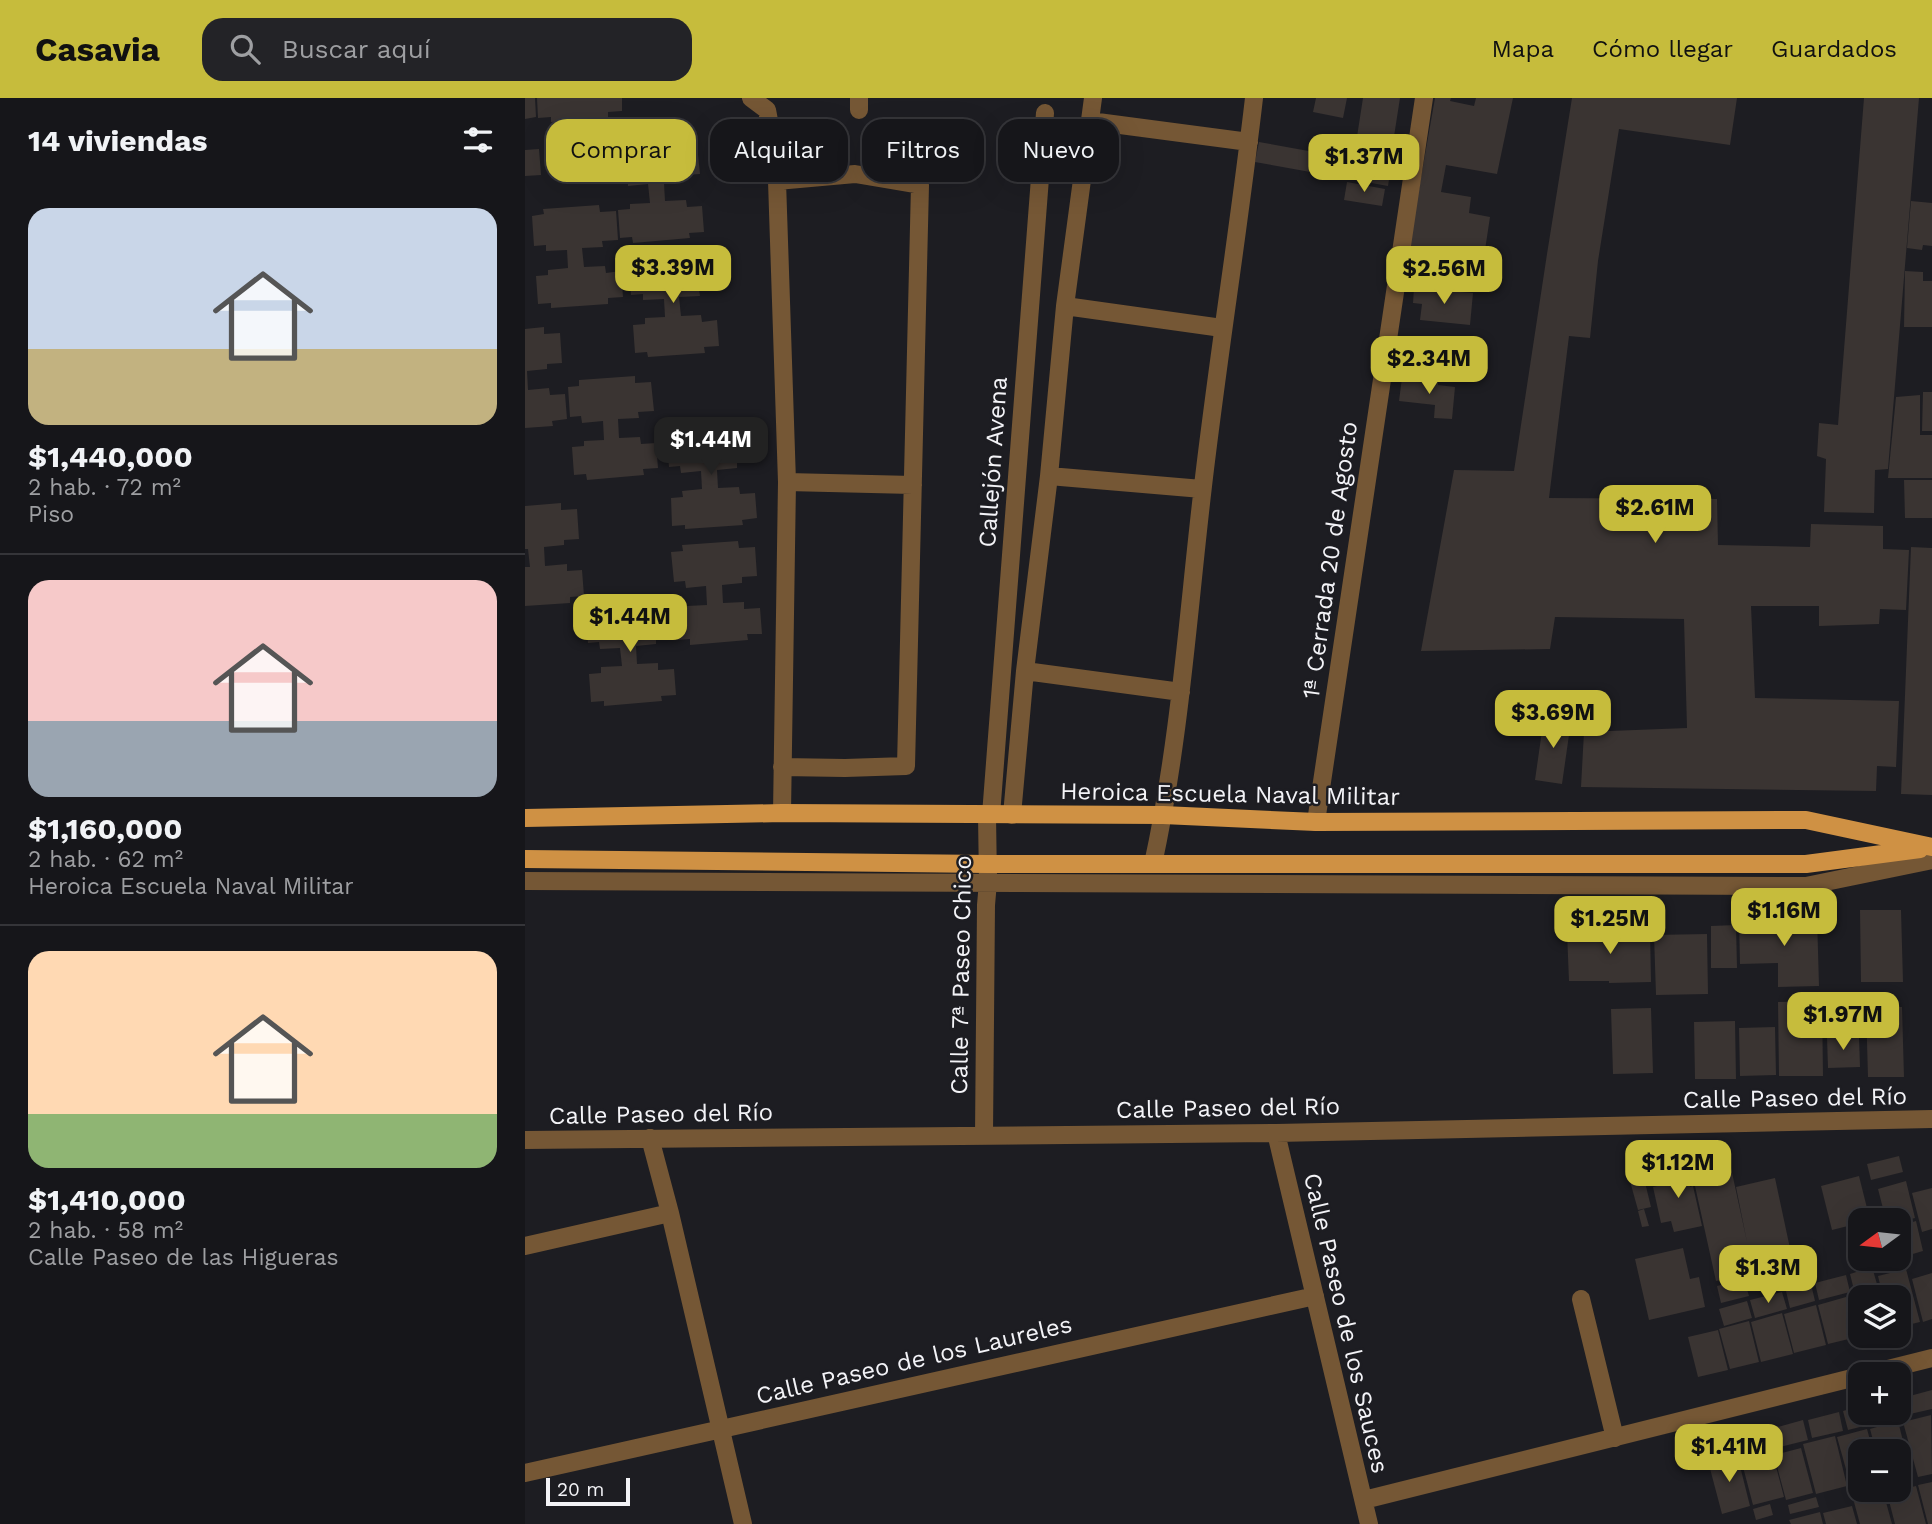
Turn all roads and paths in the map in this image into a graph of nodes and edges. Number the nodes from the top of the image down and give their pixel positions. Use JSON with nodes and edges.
{"nodes":[{"id":1,"x":751,"y":98,"type":"edge"},
{"id":2,"x":1093,"y":98,"type":"edge"},
{"id":3,"x":1254,"y":98,"type":"edge"},
{"id":4,"x":1424,"y":98,"type":"edge"},
{"id":5,"x":1045,"y":113,"type":"dead end"},
{"id":6,"x":769,"y":119,"type":"edge"},
{"id":7,"x":1090,"y":119,"type":"edge"},
{"id":8,"x":1119,"y":125,"type":"edge"},
{"id":9,"x":1249,"y":142,"type":"junction"},
{"id":10,"x":848,"y":175,"type":"edge"},
{"id":11,"x":777,"y":182,"type":"edge"},
{"id":12,"x":1082,"y":182,"type":"edge"},
{"id":13,"x":1065,"y":306,"type":"junction"},
{"id":14,"x":1222,"y":328,"type":"junction"},
{"id":15,"x":1049,"y":476,"type":"junction"},
{"id":16,"x":787,"y":482,"type":"junction"},
{"id":17,"x":913,"y":485,"type":"junction"},
{"id":18,"x":1202,"y":489,"type":"junction"},
{"id":19,"x":1025,"y":671,"type":"junction"},
{"id":20,"x":1181,"y":692,"type":"junction"},
{"id":21,"x":782,"y":766,"type":"junction"},
{"id":22,"x":782,"y":813,"type":"junction"},
{"id":23,"x":989,"y":815,"type":"junction"},
{"id":24,"x":1012,"y":815,"type":"junction"},
{"id":25,"x":1163,"y":816,"type":"junction"},
{"id":26,"x":525,"y":818,"type":"edge"},
{"id":27,"x":1316,"y":822,"type":"junction"},
{"id":28,"x":1932,"y":847,"type":"edge"},
{"id":29,"x":525,"y":859,"type":"edge"},
{"id":30,"x":1932,"y":860,"type":"edge"},
{"id":31,"x":987,"y":864,"type":"junction"},
{"id":32,"x":1153,"y":864,"type":"junction"},
{"id":33,"x":525,"y":881,"type":"edge"},
{"id":34,"x":988,"y":882,"type":"junction"},
{"id":35,"x":1932,"y":1119,"type":"edge"},
{"id":36,"x":1276,"y":1133,"type":"junction"},
{"id":37,"x":984,"y":1135,"type":"junction"},
{"id":38,"x":650,"y":1138,"type":"junction"},
{"id":39,"x":525,"y":1140,"type":"edge"},
{"id":40,"x":670,"y":1213,"type":"junction"},
{"id":41,"x":525,"y":1246,"type":"edge"},
{"id":42,"x":1315,"y":1296,"type":"junction"},
{"id":43,"x":1581,"y":1299,"type":"dead end"},
{"id":44,"x":1932,"y":1358,"type":"edge"},
{"id":45,"x":1911,"y":1363,"type":"edge"},
{"id":46,"x":1848,"y":1379,"type":"edge"},
{"id":47,"x":721,"y":1428,"type":"junction"},
{"id":48,"x":1615,"y":1438,"type":"junction"},
{"id":49,"x":525,"y":1472,"type":"edge"},
{"id":50,"x":1364,"y":1500,"type":"junction"},
{"id":51,"x":743,"y":1524,"type":"edge"},
{"id":52,"x":1369,"y":1524,"type":"edge"}],
"edges":[{"from":1,"to":6,"type":"street"},
{"from":2,"to":7,"type":"street"},
{"from":3,"to":9,"type":"street"},
{"from":4,"to":27,"type":"street","name":"1ª Cerrada 20 de Agosto"},
{"from":5,"to":23,"type":"street","name":"Callejón Avena"},
{"from":8,"to":9,"type":"street"},
{"from":9,"to":14,"type":"street"},
{"from":10,"to":17,"type":"street"},
{"from":11,"to":16,"type":"street"},
{"from":12,"to":13,"type":"street"},
{"from":13,"to":14,"type":"street"},
{"from":13,"to":15,"type":"street"},
{"from":14,"to":18,"type":"street"},
{"from":15,"to":18,"type":"street"},
{"from":15,"to":19,"type":"street"},
{"from":16,"to":17,"type":"street"},
{"from":16,"to":21,"type":"street"},
{"from":17,"to":21,"type":"street"},
{"from":18,"to":20,"type":"street"},
{"from":19,"to":20,"type":"street"},
{"from":19,"to":24,"type":"street"},
{"from":20,"to":25,"type":"street"},
{"from":21,"to":22,"type":"street"},
{"from":22,"to":23,"type":"main road","name":"Heroica Escuela Naval Militar"},
{"from":22,"to":26,"type":"main road","name":"Heroica Escuela Naval Militar"},
{"from":23,"to":24,"type":"main road","name":"Heroica Escuela Naval Militar"},
{"from":23,"to":31,"type":"street","name":"Calle 7ª Paseo Chico"},
{"from":24,"to":25,"type":"main road","name":"Heroica Escuela Naval Militar"},
{"from":25,"to":27,"type":"main road","name":"Heroica Escuela Naval Militar"},
{"from":25,"to":32,"type":"street"},
{"from":27,"to":28,"type":"main road","name":"Heroica Escuela Naval Militar"},
{"from":28,"to":32,"type":"main road","name":"Heroica Escuela Naval Militar"},
{"from":29,"to":31,"type":"main road","name":"Heroica Escuela Naval Militar"},
{"from":30,"to":34,"type":"street"},
{"from":31,"to":32,"type":"main road","name":"Heroica Escuela Naval Militar"},
{"from":31,"to":34,"type":"street","name":"Calle 7ª Paseo Chico"},
{"from":33,"to":34,"type":"street"},
{"from":34,"to":37,"type":"street","name":"Calle 7ª Paseo Chico"},
{"from":35,"to":36,"type":"street","name":"Calle Paseo del Río"},
{"from":36,"to":37,"type":"street","name":"Calle Paseo del Río"},
{"from":36,"to":42,"type":"street","name":"Calle Paseo de los Sauces"},
{"from":37,"to":38,"type":"street","name":"Calle Paseo del Río"},
{"from":38,"to":39,"type":"street","name":"Calle Paseo del Río"},
{"from":38,"to":40,"type":"street"},
{"from":40,"to":41,"type":"street"},
{"from":40,"to":47,"type":"street"},
{"from":42,"to":47,"type":"street","name":"Calle Paseo de los Laureles"},
{"from":42,"to":50,"type":"street","name":"Calle Paseo de los Sauces"},
{"from":43,"to":48,"type":"street"},
{"from":44,"to":45,"type":"street"},
{"from":46,"to":48,"type":"street"},
{"from":47,"to":49,"type":"street","name":"Calle Paseo de los Laureles"},
{"from":47,"to":51,"type":"street"},
{"from":48,"to":50,"type":"street"},
{"from":50,"to":52,"type":"street","name":"Calle Paseo de los Sauces"}]}
